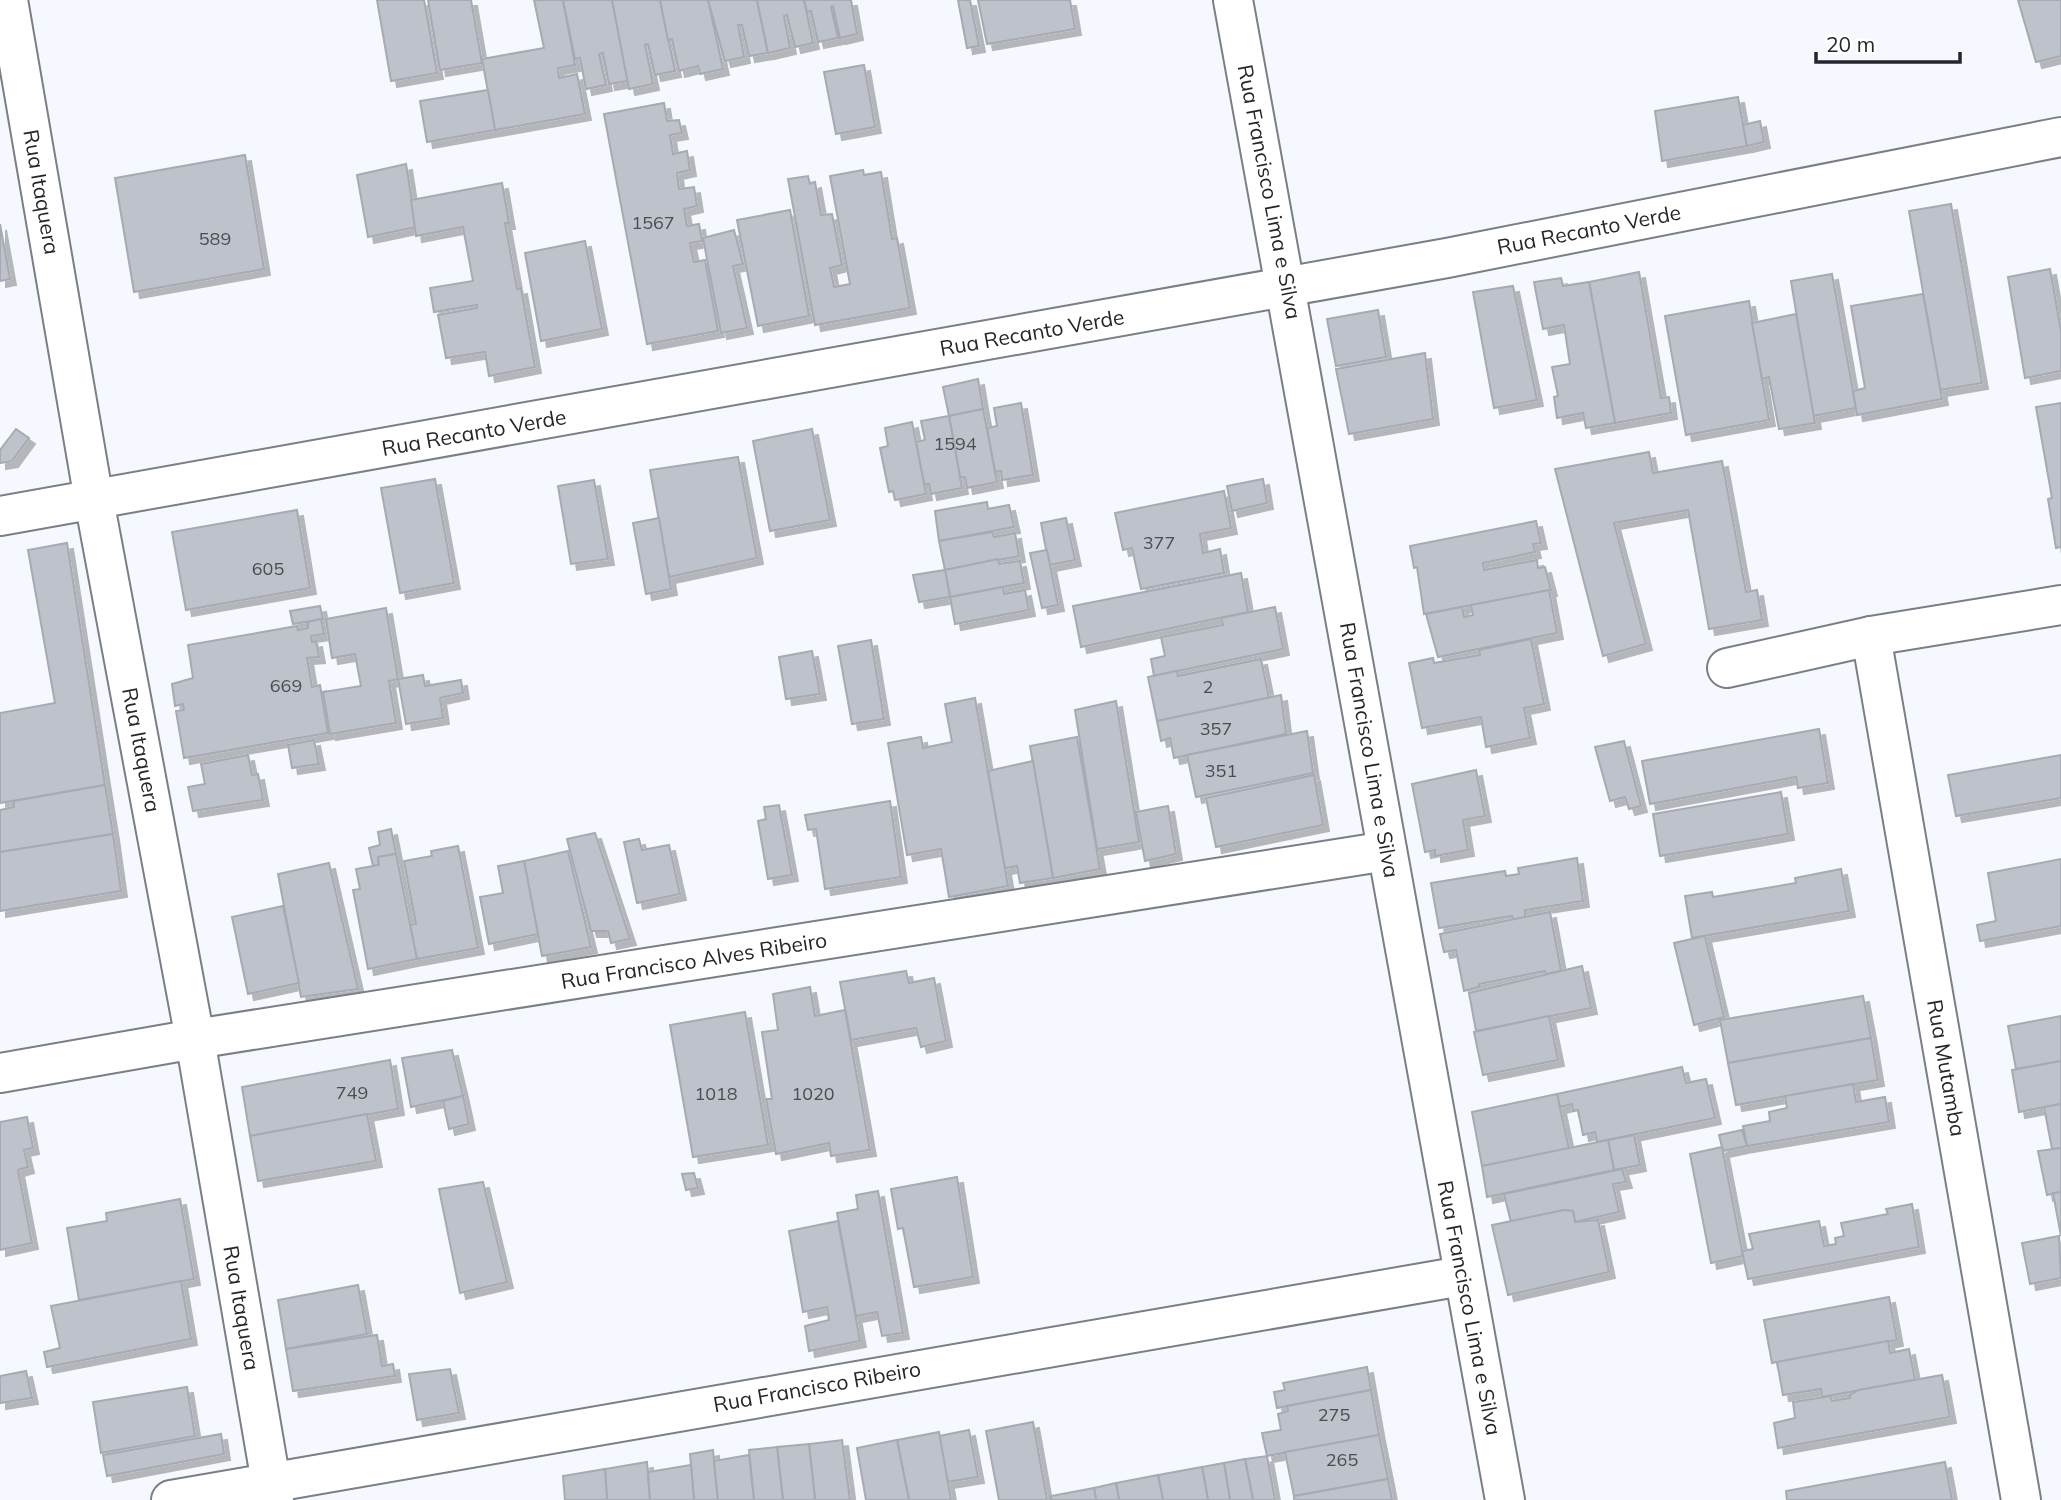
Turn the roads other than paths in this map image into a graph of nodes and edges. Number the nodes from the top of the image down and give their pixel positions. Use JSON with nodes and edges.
{"nodes":[{"id":1,"x":8,"y":0,"type":"edge"},
{"id":2,"x":1233,"y":0,"type":"edge"},
{"id":3,"x":2061,"y":137,"type":"edge"},
{"id":4,"x":1287,"y":286,"type":"junction"},
{"id":5,"x":94,"y":500,"type":"junction"},
{"id":6,"x":0,"y":516,"type":"edge"},
{"id":7,"x":2061,"y":606,"type":"edge"},
{"id":8,"x":1871,"y":635,"type":"junction"},
{"id":9,"x":1727,"y":668,"type":"dead end"},
{"id":10,"x":1387,"y":850,"type":"junction"},
{"id":11,"x":195,"y":1039,"type":"junction"},
{"id":12,"x":0,"y":1073,"type":"edge"},
{"id":13,"x":1462,"y":1276,"type":"junction"},
{"id":14,"x":273,"y":1491,"type":"edge"},
{"id":15,"x":171,"y":1500,"type":"edge"},
{"id":16,"x":1505,"y":1500,"type":"edge"},
{"id":17,"x":2021,"y":1500,"type":"edge"}],
"edges":[{"from":1,"to":5,"type":"street","name":"Rua Itaquera"},
{"from":2,"to":4,"type":"street","name":"Rua Francisco Lima e Silva"},
{"from":3,"to":4,"type":"street","name":"Rua Recanto Verde"},
{"from":4,"to":5,"type":"street","name":"Rua Recanto Verde"},
{"from":4,"to":10,"type":"street","name":"Rua Francisco Lima e Silva"},
{"from":5,"to":6,"type":"street","name":"Rua Recanto Verde"},
{"from":5,"to":11,"type":"street","name":"Rua Itaquera"},
{"from":7,"to":8,"type":"street"},
{"from":8,"to":9,"type":"street"},
{"from":8,"to":17,"type":"street","name":"Rua Mutamba"},
{"from":10,"to":11,"type":"street","name":"Rua Francisco Alves Ribeiro"},
{"from":10,"to":13,"type":"street","name":"Rua Francisco Lima e Silva"},
{"from":11,"to":12,"type":"street","name":"Rua Francisco Alves Ribeiro"},
{"from":11,"to":14,"type":"street","name":"Rua Itaquera"},
{"from":13,"to":14,"type":"street","name":"Rua Francisco Ribeiro"},
{"from":13,"to":16,"type":"street","name":"Rua Francisco Lima e Silva"},
{"from":14,"to":15,"type":"street","name":"Rua Francisco Ribeiro"}]}
